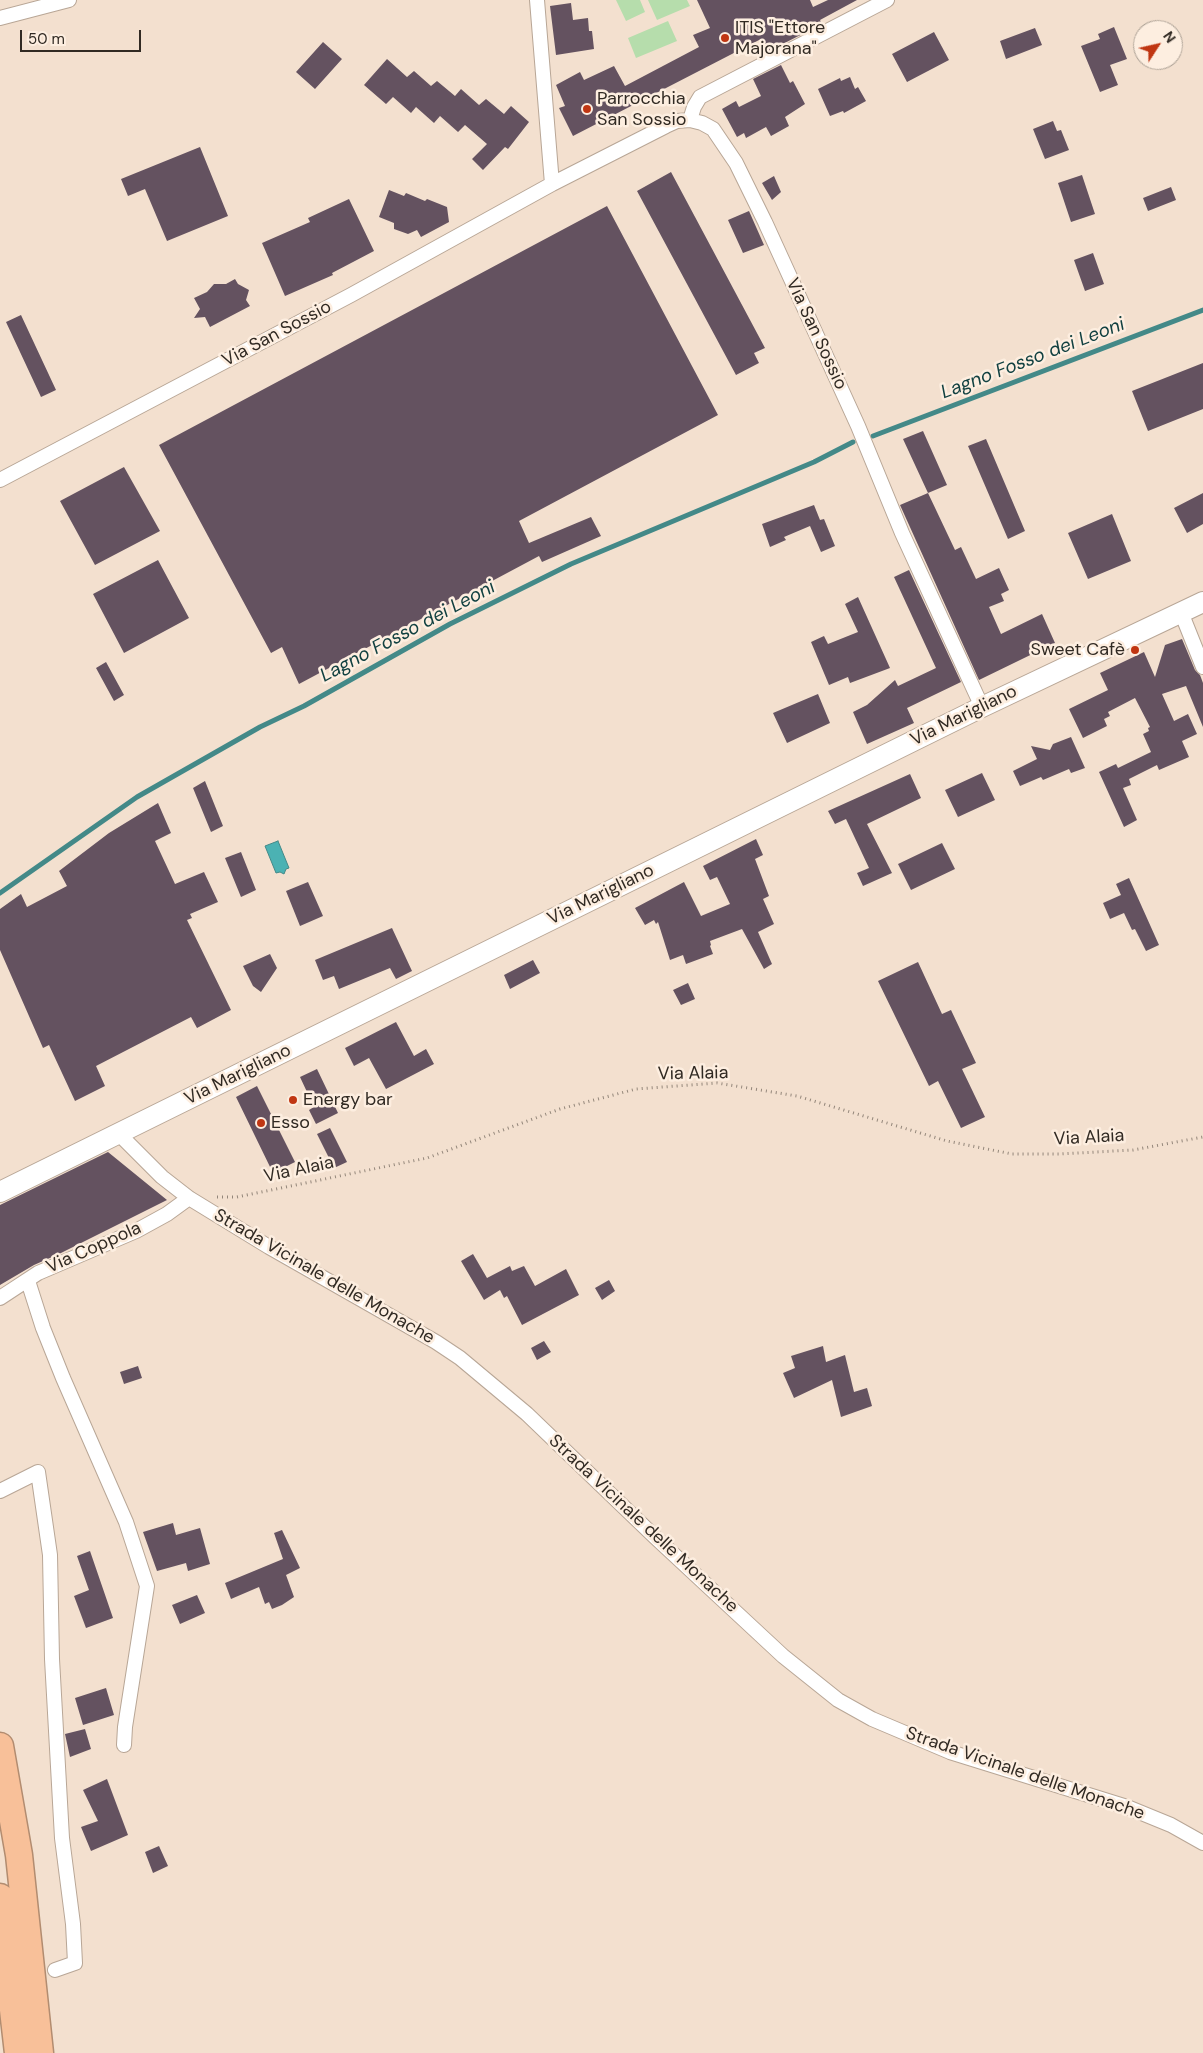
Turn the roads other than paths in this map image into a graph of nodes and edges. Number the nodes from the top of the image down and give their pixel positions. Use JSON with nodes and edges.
{"nodes":[{"id":1,"x":69,"y":0,"type":"edge"},
{"id":2,"x":537,"y":0,"type":"edge"},
{"id":3,"x":887,"y":0,"type":"edge"},
{"id":4,"x":0,"y":18,"type":"edge"},
{"id":5,"x":690,"y":120,"type":"junction"},
{"id":6,"x":552,"y":184,"type":"junction"},
{"id":7,"x":0,"y":480,"type":"edge"},
{"id":8,"x":1203,"y":602,"type":"edge"},
{"id":9,"x":1181,"y":612,"type":"junction"},
{"id":10,"x":1203,"y":667,"type":"edge"},
{"id":11,"x":982,"y":707,"type":"junction"},
{"id":12,"x":119,"y":1134,"type":"junction"},
{"id":13,"x":0,"y":1192,"type":"edge"},
{"id":14,"x":189,"y":1198,"type":"junction"},
{"id":15,"x":28,"y":1281,"type":"junction"},
{"id":16,"x":0,"y":1298,"type":"edge"},
{"id":17,"x":0,"y":1491,"type":"edge"},
{"id":18,"x":124,"y":1745,"type":"dead end"},
{"id":19,"x":0,"y":1746,"type":"edge"},
{"id":20,"x":1203,"y":1843,"type":"edge"},
{"id":21,"x":0,"y":1897,"type":"edge"},
{"id":22,"x":55,"y":1970,"type":"dead end"},
{"id":23,"x":18,"y":2053,"type":"edge"},
{"id":24,"x":40,"y":2053,"type":"edge"}],
"edges":[{"from":1,"to":4,"type":"street"},
{"from":2,"to":6,"type":"street"},
{"from":3,"to":5,"type":"street"},
{"from":5,"to":6,"type":"street","name":"Via San Sossio"},
{"from":5,"to":11,"type":"street","name":"Via San Sossio"},
{"from":6,"to":7,"type":"street","name":"Via San Sossio"},
{"from":8,"to":9,"type":"street","name":"Via Marigliano"},
{"from":9,"to":10,"type":"street"},
{"from":9,"to":11,"type":"street","name":"Via Marigliano"},
{"from":11,"to":12,"type":"street","name":"Via Marigliano"},
{"from":12,"to":13,"type":"street","name":"Via Marigliano"},
{"from":12,"to":14,"type":"street","name":"Strada Vicinale delle Monache"},
{"from":14,"to":15,"type":"street","name":"Via Coppola"},
{"from":14,"to":20,"type":"street","name":"Strada Vicinale delle Monache"},
{"from":15,"to":16,"type":"street","name":"Via Coppola"},
{"from":15,"to":18,"type":"street"},
{"from":17,"to":22,"type":"street"},
{"from":19,"to":24,"type":"highway"},
{"from":21,"to":23,"type":"highway"}]}
